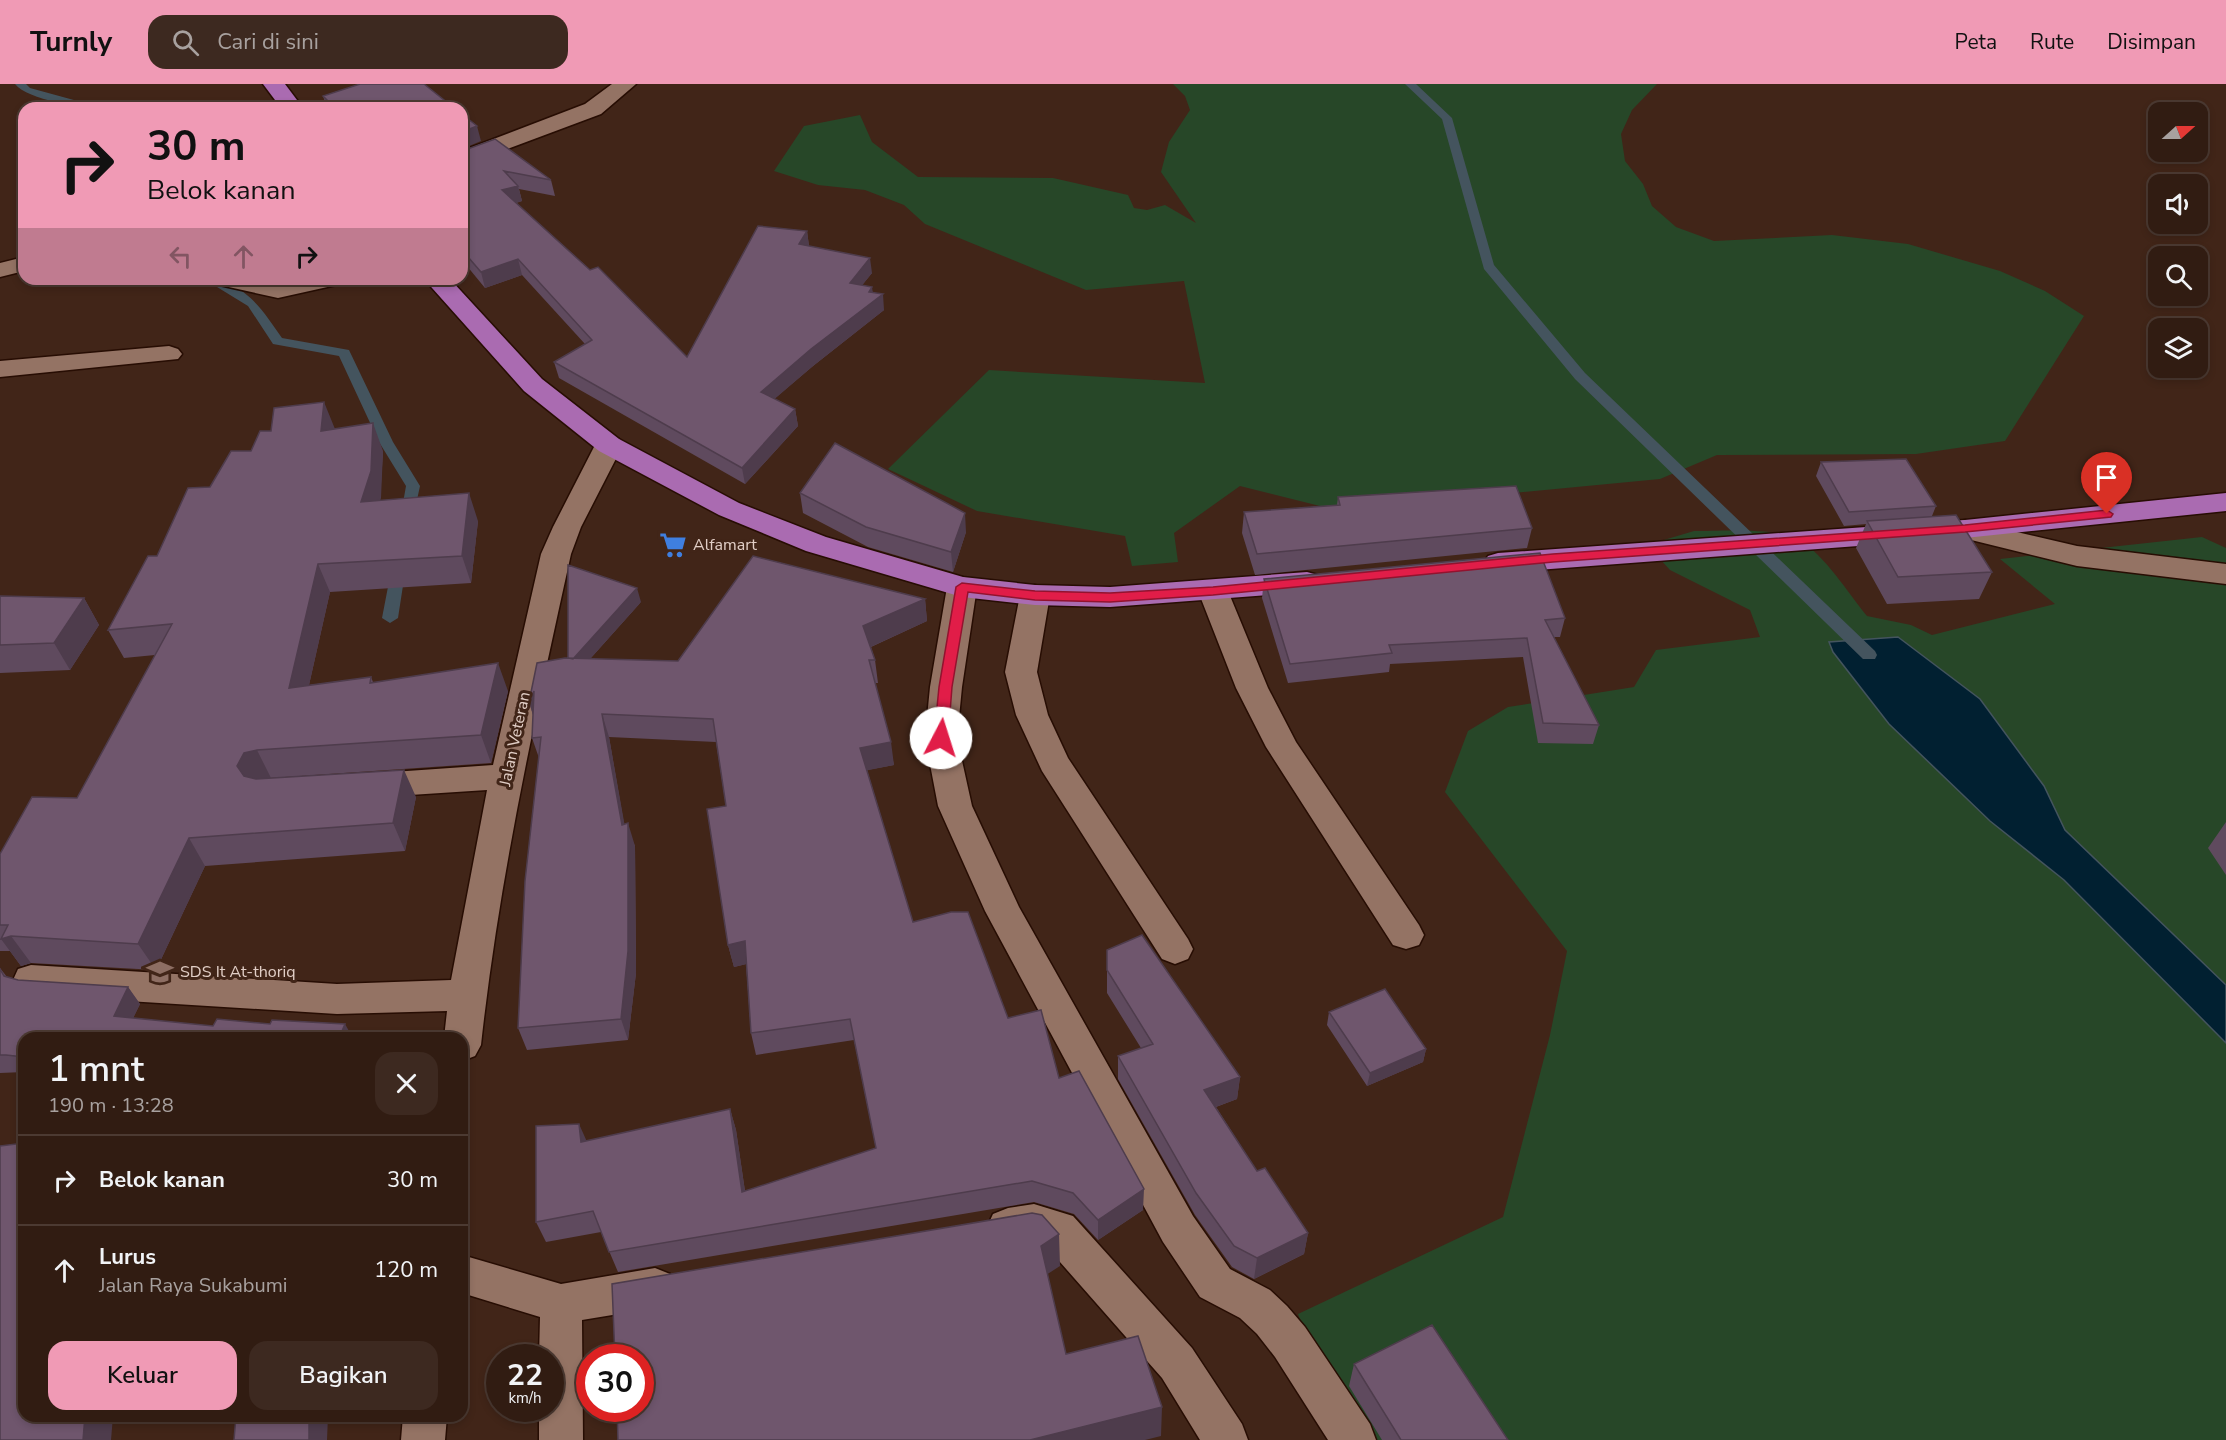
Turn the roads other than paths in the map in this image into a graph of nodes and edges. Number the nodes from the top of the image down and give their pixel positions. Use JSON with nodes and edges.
{"nodes":[{"id":1,"x":274,"y":84,"type":"edge"},
{"id":2,"x":626,"y":84,"type":"edge"},
{"id":3,"x":288,"y":102,"type":"edge"},
{"id":4,"x":468,"y":157,"type":"edge"},
{"id":5,"x":18,"y":266,"type":"edge"},
{"id":6,"x":0,"y":270,"type":"edge"},
{"id":7,"x":251,"y":285,"type":"edge"},
{"id":8,"x":305,"y":285,"type":"edge"},
{"id":9,"x":441,"y":285,"type":"edge"},
{"id":10,"x":169,"y":354,"type":"dead end"},
{"id":11,"x":0,"y":369,"type":"edge"},
{"id":12,"x":609,"y":445,"type":"junction"},
{"id":13,"x":2226,"y":502,"type":"edge"},
{"id":14,"x":1965,"y":529,"type":"junction"},
{"id":15,"x":1471,"y":566,"type":"edge"},
{"id":16,"x":2226,"y":574,"type":"edge"},
{"id":17,"x":1330,"y":579,"type":"edge"},
{"id":18,"x":962,"y":587,"type":"junction"},
{"id":19,"x":1213,"y":591,"type":"junction"},
{"id":20,"x":1035,"y":595,"type":"junction"},
{"id":21,"x":506,"y":776,"type":"junction"},
{"id":22,"x":330,"y":788,"type":"edge"},
{"id":23,"x":1406,"y":935,"type":"dead end"},
{"id":24,"x":1175,"y":948,"type":"dead end"},
{"id":25,"x":31,"y":980,"type":"edge"},
{"id":26,"x":467,"y":995,"type":"junction"},
{"id":27,"x":463,"y":1032,"type":"edge"},
{"id":28,"x":976,"y":1232,"type":"edge"},
{"id":29,"x":468,"y":1276,"type":"edge"},
{"id":30,"x":688,"y":1282,"type":"edge"},
{"id":31,"x":561,"y":1304,"type":"junction"},
{"id":32,"x":424,"y":1422,"type":"edge"},
{"id":33,"x":423,"y":1440,"type":"edge"},
{"id":34,"x":561,"y":1440,"type":"edge"},
{"id":35,"x":1226,"y":1440,"type":"edge"},
{"id":36,"x":1354,"y":1440,"type":"edge"}],
"edges":[{"from":1,"to":3,"type":"highway"},
{"from":2,"to":4,"type":"street"},
{"from":5,"to":6,"type":"street"},
{"from":7,"to":8,"type":"street"},
{"from":9,"to":12,"type":"highway"},
{"from":10,"to":11,"type":"street"},
{"from":12,"to":18,"type":"highway"},
{"from":12,"to":21,"type":"street","name":"Jalan Veteran"},
{"from":13,"to":14,"type":"highway"},
{"from":14,"to":15,"type":"highway"},
{"from":14,"to":16,"type":"street"},
{"from":17,"to":19,"type":"highway"},
{"from":18,"to":20,"type":"highway"},
{"from":18,"to":36,"type":"street"},
{"from":19,"to":20,"type":"highway"},
{"from":19,"to":23,"type":"street"},
{"from":20,"to":24,"type":"street"},
{"from":21,"to":22,"type":"street"},
{"from":21,"to":26,"type":"street","name":"Jalan Veteran"},
{"from":25,"to":26,"type":"street"},
{"from":26,"to":27,"type":"street","name":"Jalan Veteran"},
{"from":28,"to":35,"type":"street"},
{"from":29,"to":31,"type":"street"},
{"from":30,"to":31,"type":"street"},
{"from":31,"to":34,"type":"street"},
{"from":32,"to":33,"type":"street"}]}
